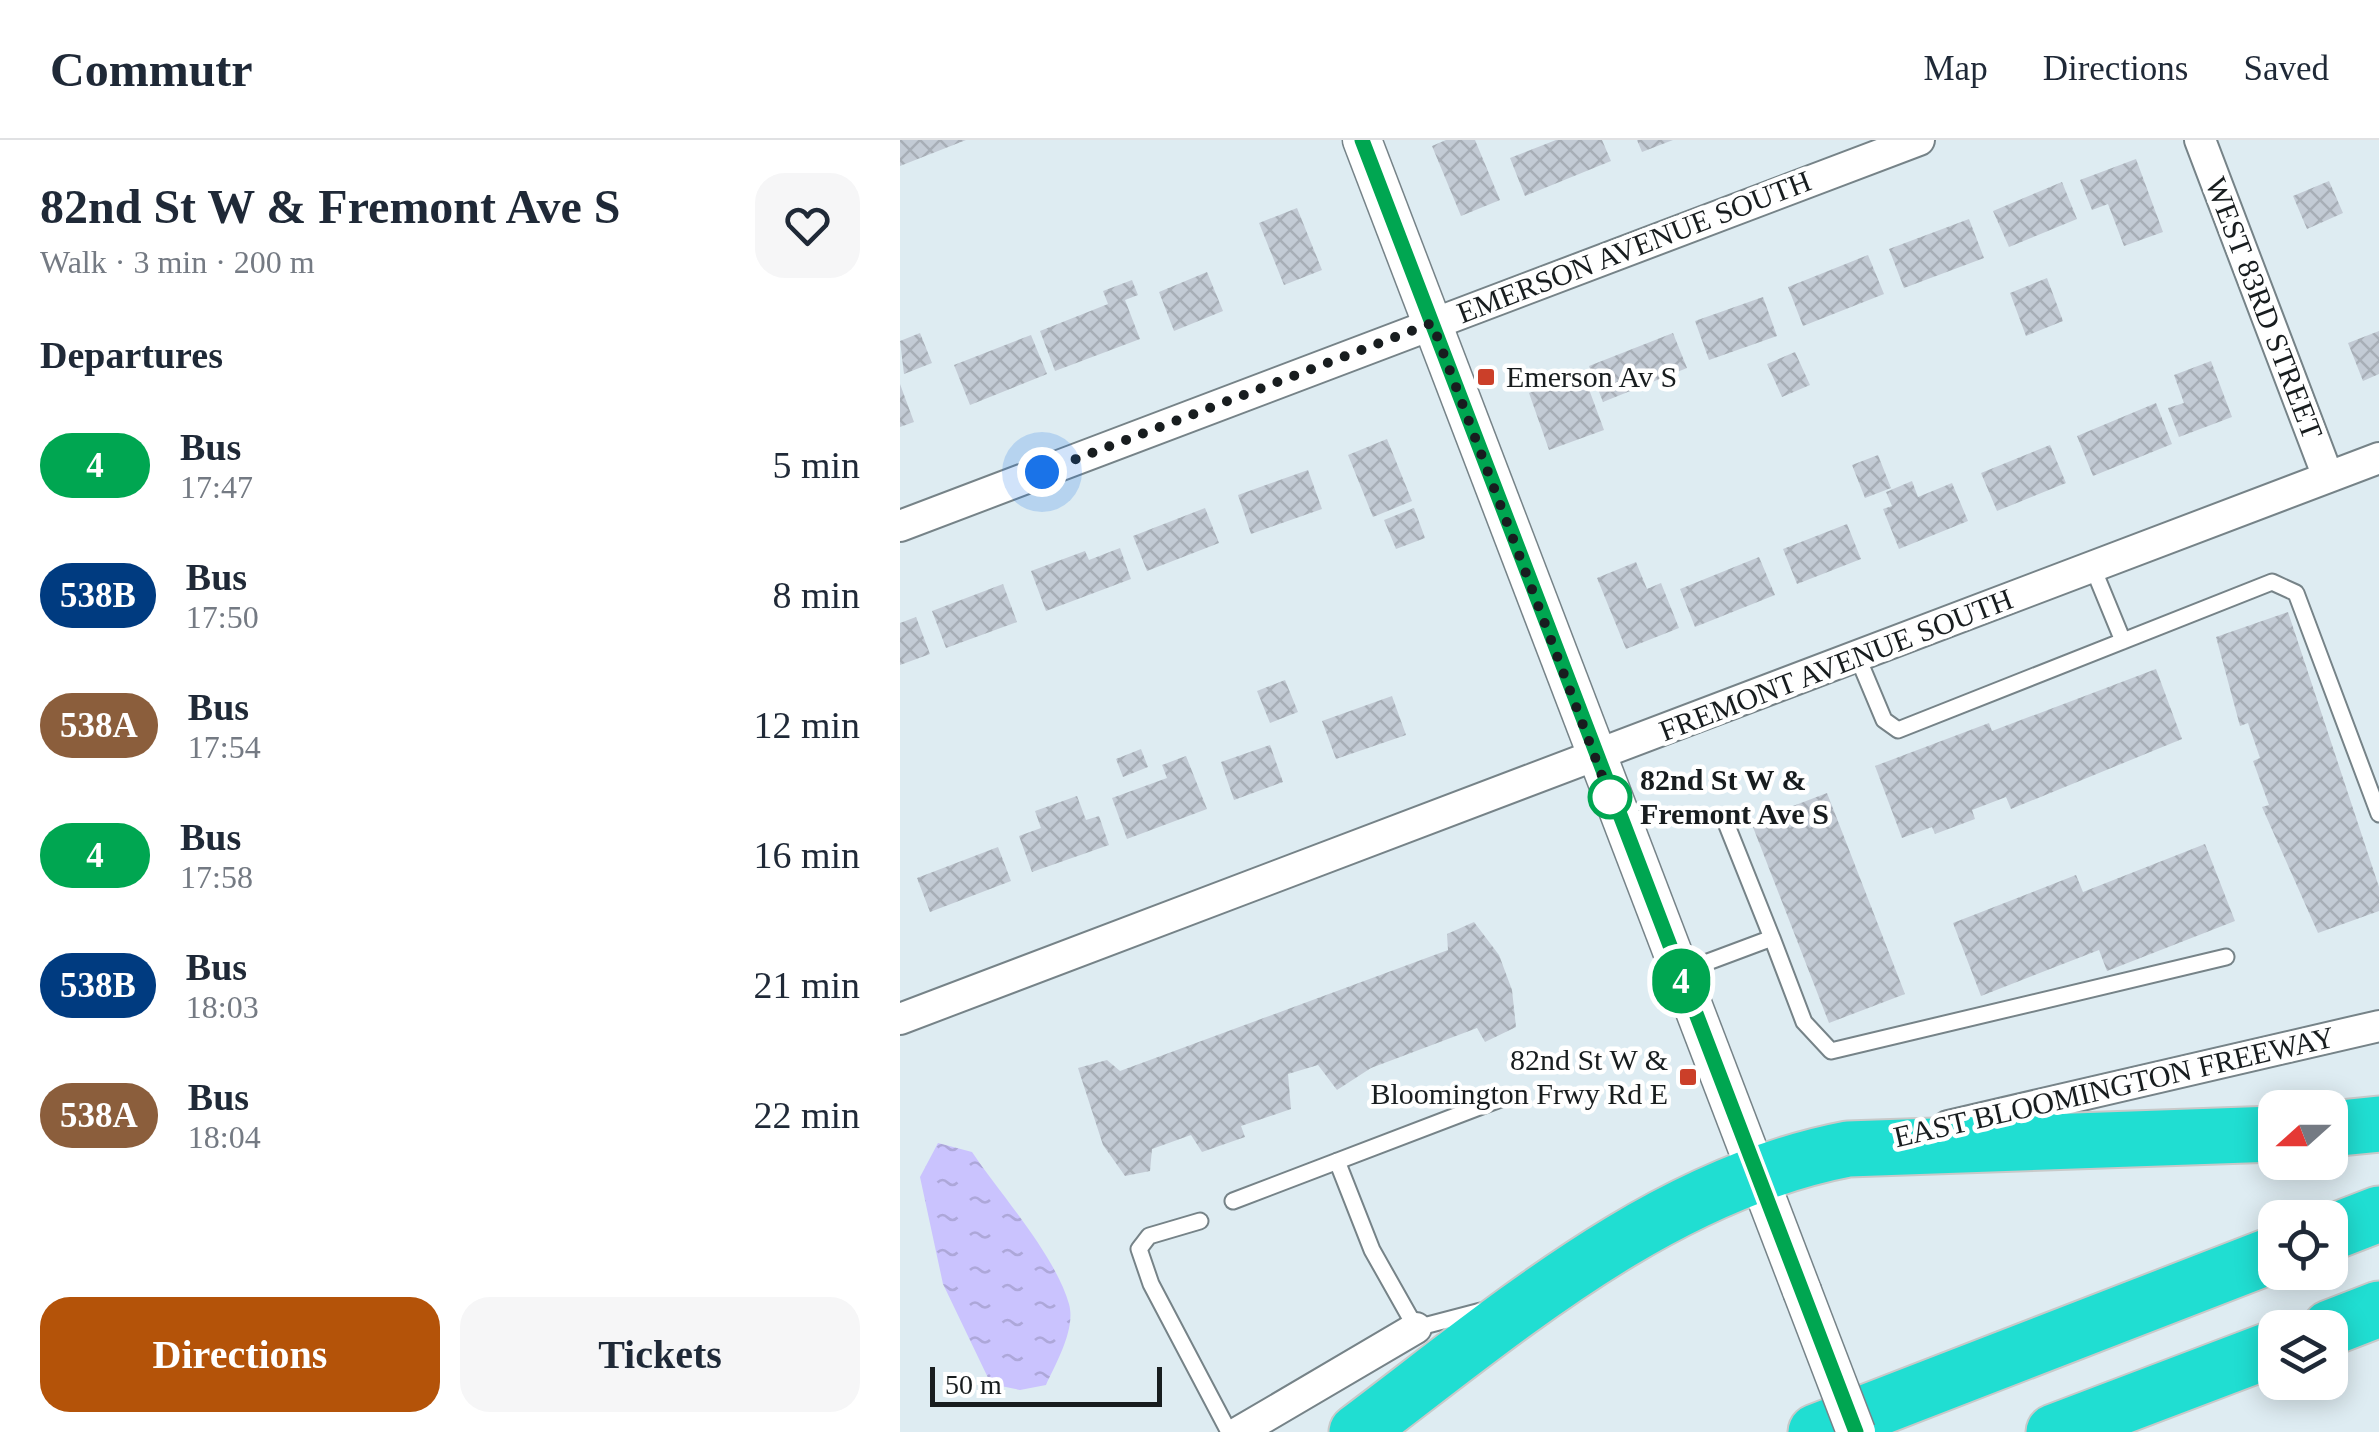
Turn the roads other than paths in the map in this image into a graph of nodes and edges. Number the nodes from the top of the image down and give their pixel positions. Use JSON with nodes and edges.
{"nodes":[{"id":1,"x":1362,"y":140,"type":"edge"},
{"id":2,"x":1919,"y":140,"type":"edge"},
{"id":3,"x":2200,"y":140,"type":"edge"},
{"id":4,"x":1432,"y":323,"type":"junction"},
{"id":5,"x":2379,"y":458,"type":"edge"},
{"id":6,"x":2328,"y":477,"type":"junction"},
{"id":7,"x":900,"y":526,"type":"edge"},
{"id":8,"x":2093,"y":568,"type":"junction"},
{"id":9,"x":2123,"y":642,"type":"junction"},
{"id":10,"x":1858,"y":658,"type":"junction"},
{"id":11,"x":1595,"y":756,"type":"junction"},
{"id":12,"x":2379,"y":814,"type":"edge"},
{"id":13,"x":1726,"y":824,"type":"dead end"},
{"id":14,"x":1772,"y":938,"type":"junction"},
{"id":15,"x":2226,"y":957,"type":"dead end"},
{"id":16,"x":1678,"y":973,"type":"junction"},
{"id":17,"x":900,"y":1018,"type":"edge"},
{"id":18,"x":2379,"y":1026,"type":"edge"},
{"id":19,"x":1508,"y":1096,"type":"dead end"},
{"id":20,"x":2379,"y":1124,"type":"edge"},
{"id":21,"x":2348,"y":1127,"type":"edge"},
{"id":22,"x":2258,"y":1135,"type":"edge"},
{"id":23,"x":1848,"y":1149,"type":"junction"},
{"id":24,"x":1337,"y":1162,"type":"junction"},
{"id":25,"x":1760,"y":1175,"type":"junction"},
{"id":26,"x":1233,"y":1201,"type":"dead end"},
{"id":27,"x":2379,"y":1214,"type":"edge"},
{"id":28,"x":1200,"y":1221,"type":"dead end"},
{"id":29,"x":2348,"y":1226,"type":"edge"},
{"id":30,"x":2258,"y":1261,"type":"edge"},
{"id":31,"x":1541,"y":1294,"type":"junction"},
{"id":32,"x":2379,"y":1309,"type":"edge"},
{"id":33,"x":2348,"y":1321,"type":"edge"},
{"id":34,"x":1416,"y":1328,"type":"junction"},
{"id":35,"x":2258,"y":1354,"type":"edge"},
{"id":36,"x":1229,"y":1432,"type":"edge"},
{"id":37,"x":1239,"y":1432,"type":"edge"},
{"id":38,"x":1357,"y":1432,"type":"edge"},
{"id":39,"x":1816,"y":1432,"type":"edge"},
{"id":40,"x":1856,"y":1432,"type":"edge"},
{"id":41,"x":2054,"y":1432,"type":"edge"}],
"edges":[{"from":1,"to":4,"type":"street"},
{"from":2,"to":4,"type":"street","name":"EMERSON AVENUE SOUTH"},
{"from":3,"to":6,"type":"street","name":"WEST 83RD STREET"},
{"from":4,"to":7,"type":"street","name":"EMERSON AVENUE SOUTH"},
{"from":4,"to":11,"type":"street"},
{"from":5,"to":6,"type":"street","name":"FREMONT AVENUE SOUTH"},
{"from":6,"to":8,"type":"street","name":"FREMONT AVENUE SOUTH"},
{"from":8,"to":9,"type":"lane"},
{"from":8,"to":10,"type":"street","name":"FREMONT AVENUE SOUTH"},
{"from":9,"to":10,"type":"lane"},
{"from":9,"to":12,"type":"lane"},
{"from":10,"to":11,"type":"street","name":"FREMONT AVENUE SOUTH"},
{"from":11,"to":16,"type":"street"},
{"from":11,"to":17,"type":"street","name":"FREMONT AVENUE SOUTH"},
{"from":13,"to":14,"type":"lane"},
{"from":14,"to":15,"type":"lane"},
{"from":14,"to":16,"type":"lane"},
{"from":16,"to":25,"type":"street"},
{"from":18,"to":23,"type":"street","name":"EAST BLOOMINGTON FREEWAY"},
{"from":19,"to":24,"type":"lane"},
{"from":20,"to":21,"type":"highway"},
{"from":22,"to":23,"type":"highway"},
{"from":23,"to":25,"type":"highway"},
{"from":24,"to":26,"type":"lane"},
{"from":24,"to":34,"type":"lane"},
{"from":25,"to":31,"type":"highway"},
{"from":25,"to":40,"type":"street","bridge":true},
{"from":27,"to":29,"type":"highway"},
{"from":28,"to":36,"type":"lane"},
{"from":30,"to":39,"type":"highway"},
{"from":31,"to":34,"type":"lane"},
{"from":31,"to":38,"type":"highway"},
{"from":32,"to":33,"type":"highway"},
{"from":34,"to":37,"type":"street"},
{"from":35,"to":41,"type":"highway"}]}
